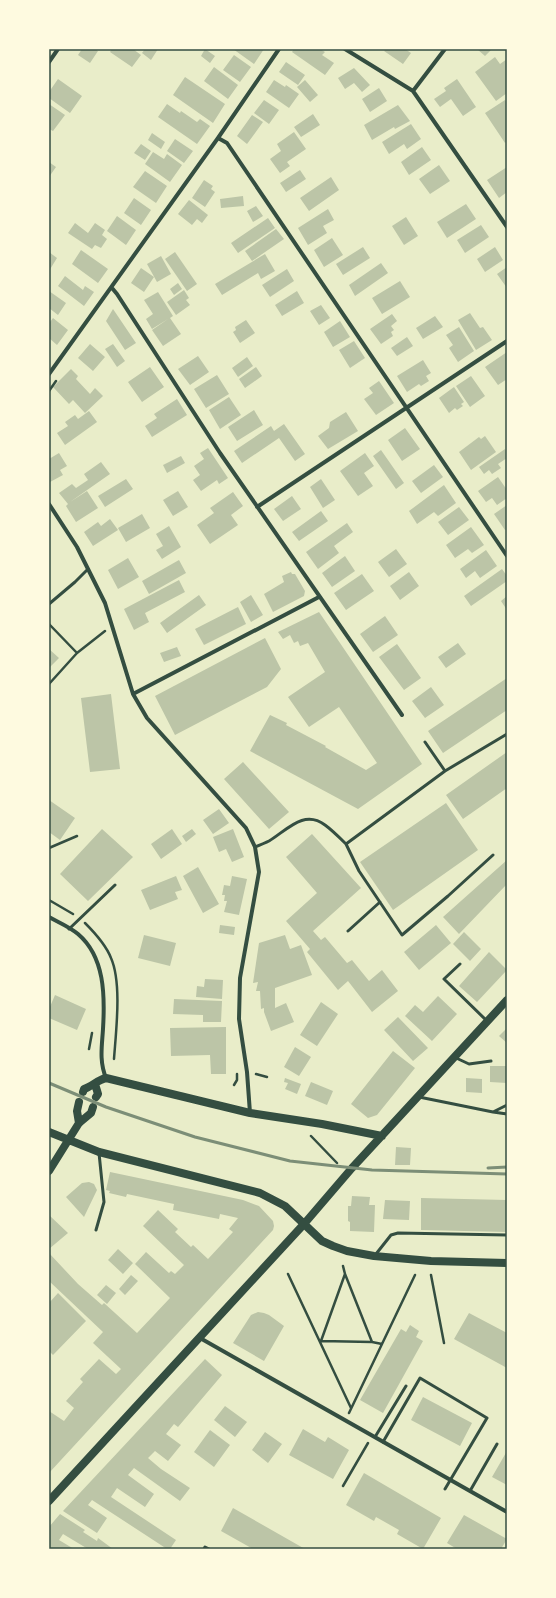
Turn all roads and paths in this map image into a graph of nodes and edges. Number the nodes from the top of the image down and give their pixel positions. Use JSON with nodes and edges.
{"nodes":[{"id":1,"x":58,"y":49,"type":"edge"},
{"id":2,"x":279,"y":49,"type":"edge"},
{"id":3,"x":345,"y":49,"type":"edge"},
{"id":4,"x":445,"y":49,"type":"edge"},
{"id":5,"x":49,"y":62,"type":"edge"},
{"id":6,"x":413,"y":91,"type":"junction"},
{"id":7,"x":218,"y":138,"type":"junction"},
{"id":8,"x":507,"y":228,"type":"edge"},
{"id":9,"x":112,"y":288,"type":"junction"},
{"id":10,"x":507,"y":341,"type":"edge"},
{"id":11,"x":49,"y":374,"type":"edge"},
{"id":12,"x":407,"y":408,"type":"junction"},
{"id":13,"x":49,"y":504,"type":"edge"},
{"id":14,"x":257,"y":507,"type":"junction"},
{"id":15,"x":507,"y":556,"type":"edge"},
{"id":16,"x":88,"y":569,"type":"junction"},
{"id":17,"x":319,"y":597,"type":"junction"},
{"id":18,"x":49,"y":604,"type":"edge"},
{"id":19,"x":49,"y":624,"type":"edge"},
{"id":20,"x":113,"y":628,"type":"junction"},
{"id":21,"x":77,"y":653,"type":"junction"},
{"id":22,"x":49,"y":684,"type":"edge"},
{"id":23,"x":133,"y":694,"type":"junction"},
{"id":24,"x":402,"y":715,"type":"dead end"},
{"id":25,"x":507,"y":734,"type":"edge"},
{"id":26,"x":425,"y":742,"type":"dead end"},
{"id":27,"x":445,"y":770,"type":"junction"},
{"id":28,"x":77,"y":836,"type":"dead end"},
{"id":29,"x":346,"y":844,"type":"junction"},
{"id":30,"x":255,"y":847,"type":"junction"},
{"id":31,"x":49,"y":848,"type":"edge"},
{"id":32,"x":493,"y":855,"type":"dead end"},
{"id":33,"x":115,"y":884,"type":"dead end"},
{"id":34,"x":380,"y":902,"type":"junction"},
{"id":35,"x":49,"y":916,"type":"edge"},
{"id":36,"x":69,"y":929,"type":"junction"},
{"id":37,"x":348,"y":931,"type":"dead end"},
{"id":38,"x":460,"y":964,"type":"dead end"},
{"id":39,"x":118,"y":1000,"type":"dead end"},
{"id":40,"x":507,"y":1000,"type":"edge"},
{"id":41,"x":487,"y":1021,"type":"junction"},
{"id":42,"x":92,"y":1033,"type":"dead end"},
{"id":43,"x":89,"y":1050,"type":"dead end"},
{"id":44,"x":454,"y":1057,"type":"junction"},
{"id":45,"x":114,"y":1059,"type":"dead end"},
{"id":46,"x":491,"y":1061,"type":"dead end"},
{"id":47,"x":106,"y":1078,"type":"junction"},
{"id":48,"x":95,"y":1084,"type":"junction"},
{"id":49,"x":83,"y":1092,"type":"dead end"},
{"id":50,"x":96,"y":1097,"type":"dead end"},
{"id":51,"x":419,"y":1097,"type":"junction"},
{"id":52,"x":79,"y":1102,"type":"dead end"},
{"id":53,"x":507,"y":1104,"type":"edge"},
{"id":54,"x":93,"y":1107,"type":"dead end"},
{"id":55,"x":492,"y":1112,"type":"junction"},
{"id":56,"x":250,"y":1113,"type":"junction"},
{"id":57,"x":507,"y":1114,"type":"edge"},
{"id":58,"x":79,"y":1123,"type":"junction"},
{"id":59,"x":49,"y":1132,"type":"edge"},
{"id":60,"x":311,"y":1136,"type":"dead end"},
{"id":61,"x":382,"y":1136,"type":"junction"},
{"id":62,"x":69,"y":1140,"type":"junction"},
{"id":63,"x":99,"y":1152,"type":"junction"},
{"id":64,"x":337,"y":1162,"type":"dead end"},
{"id":65,"x":49,"y":1171,"type":"edge"},
{"id":66,"x":304,"y":1224,"type":"junction"},
{"id":67,"x":96,"y":1230,"type":"dead end"},
{"id":68,"x":507,"y":1235,"type":"edge"},
{"id":69,"x":374,"y":1256,"type":"junction"},
{"id":70,"x":507,"y":1264,"type":"edge"},
{"id":71,"x":343,"y":1266,"type":"dead end"},
{"id":72,"x":288,"y":1274,"type":"dead end"},
{"id":73,"x":345,"y":1274,"type":"junction"},
{"id":74,"x":415,"y":1275,"type":"dead end"},
{"id":75,"x":431,"y":1275,"type":"dead end"},
{"id":76,"x":200,"y":1338,"type":"junction"},
{"id":77,"x":321,"y":1341,"type":"junction"},
{"id":78,"x":372,"y":1342,"type":"junction"},
{"id":79,"x":444,"y":1343,"type":"dead end"},
{"id":80,"x":382,"y":1344,"type":"junction"},
{"id":81,"x":406,"y":1386,"type":"dead end"},
{"id":82,"x":351,"y":1408,"type":"junction"},
{"id":83,"x":346,"y":1421,"type":"junction"},
{"id":84,"x":374,"y":1436,"type":"junction"},
{"id":85,"x":383,"y":1442,"type":"junction"},
{"id":86,"x":497,"y":1444,"type":"dead end"},
{"id":87,"x":451,"y":1480,"type":"junction"},
{"id":88,"x":343,"y":1486,"type":"dead end"},
{"id":89,"x":445,"y":1490,"type":"dead end"},
{"id":90,"x":470,"y":1491,"type":"junction"},
{"id":91,"x":49,"y":1500,"type":"edge"},
{"id":92,"x":507,"y":1512,"type":"edge"},
{"id":93,"x":204,"y":1549,"type":"edge"},
{"id":94,"x":209,"y":1549,"type":"edge"}],
"edges":[{"from":1,"to":5,"type":"street"},
{"from":2,"to":7,"type":"street"},
{"from":3,"to":6,"type":"street"},
{"from":4,"to":6,"type":"street"},
{"from":6,"to":8,"type":"street"},
{"from":7,"to":9,"type":"street"},
{"from":7,"to":12,"type":"street"},
{"from":9,"to":11,"type":"street"},
{"from":9,"to":14,"type":"street"},
{"from":10,"to":12,"type":"street"},
{"from":12,"to":14,"type":"street"},
{"from":12,"to":15,"type":"street"},
{"from":13,"to":16,"type":"street"},
{"from":14,"to":17,"type":"street"},
{"from":16,"to":18,"type":"lane"},
{"from":16,"to":20,"type":"street"},
{"from":17,"to":23,"type":"street"},
{"from":17,"to":24,"type":"street"},
{"from":19,"to":21,"type":"path"},
{"from":20,"to":21,"type":"path"},
{"from":20,"to":23,"type":"street"},
{"from":21,"to":22,"type":"path"},
{"from":23,"to":30,"type":"street"},
{"from":25,"to":27,"type":"lane"},
{"from":26,"to":27,"type":"lane"},
{"from":27,"to":29,"type":"lane"},
{"from":28,"to":31,"type":"path"},
{"from":29,"to":30,"type":"lane"},
{"from":29,"to":34,"type":"lane"},
{"from":30,"to":56,"type":"street"},
{"from":32,"to":34,"type":"lane"},
{"from":33,"to":36,"type":"lane"},
{"from":34,"to":37,"type":"lane"},
{"from":35,"to":36,"type":"street"},
{"from":36,"to":47,"type":"street"},
{"from":38,"to":41,"type":"lane"},
{"from":39,"to":45,"type":"path"},
{"from":40,"to":41,"type":"main road"},
{"from":41,"to":44,"type":"main road"},
{"from":42,"to":43,"type":"path"},
{"from":44,"to":46,"type":"lane"},
{"from":44,"to":51,"type":"main road"},
{"from":47,"to":48,"type":"main road"},
{"from":47,"to":56,"type":"main road"},
{"from":48,"to":49,"type":"main road"},
{"from":48,"to":50,"type":"main road"},
{"from":51,"to":55,"type":"lane"},
{"from":51,"to":61,"type":"main road"},
{"from":52,"to":58,"type":"main road"},
{"from":53,"to":55,"type":"lane"},
{"from":54,"to":58,"type":"main road"},
{"from":55,"to":57,"type":"lane"},
{"from":56,"to":61,"type":"main road"},
{"from":58,"to":62,"type":"main road"},
{"from":59,"to":62,"type":"main road"},
{"from":60,"to":64,"type":"path"},
{"from":61,"to":66,"type":"main road"},
{"from":62,"to":63,"type":"main road"},
{"from":62,"to":65,"type":"main road"},
{"from":63,"to":66,"type":"main road"},
{"from":63,"to":67,"type":"lane"},
{"from":66,"to":69,"type":"main road"},
{"from":66,"to":76,"type":"main road"},
{"from":68,"to":69,"type":"lane"},
{"from":69,"to":70,"type":"main road"},
{"from":71,"to":73,"type":"path"},
{"from":72,"to":77,"type":"path"},
{"from":73,"to":77,"type":"path"},
{"from":73,"to":78,"type":"path"},
{"from":74,"to":80,"type":"path"},
{"from":75,"to":79,"type":"path"},
{"from":76,"to":83,"type":"street"},
{"from":76,"to":91,"type":"main road"},
{"from":77,"to":78,"type":"path"},
{"from":77,"to":82,"type":"path"},
{"from":78,"to":80,"type":"path"},
{"from":80,"to":82,"type":"path"},
{"from":81,"to":84,"type":"lane"},
{"from":82,"to":83,"type":"path"},
{"from":83,"to":84,"type":"street"},
{"from":84,"to":85,"type":"street"},
{"from":84,"to":88,"type":"path"},
{"from":85,"to":87,"type":"street"},
{"from":85,"to":87,"type":"lane"},
{"from":86,"to":90,"type":"lane"},
{"from":87,"to":89,"type":"lane"},
{"from":87,"to":90,"type":"street"},
{"from":90,"to":92,"type":"street"},
{"from":93,"to":94,"type":"lane"}]}
